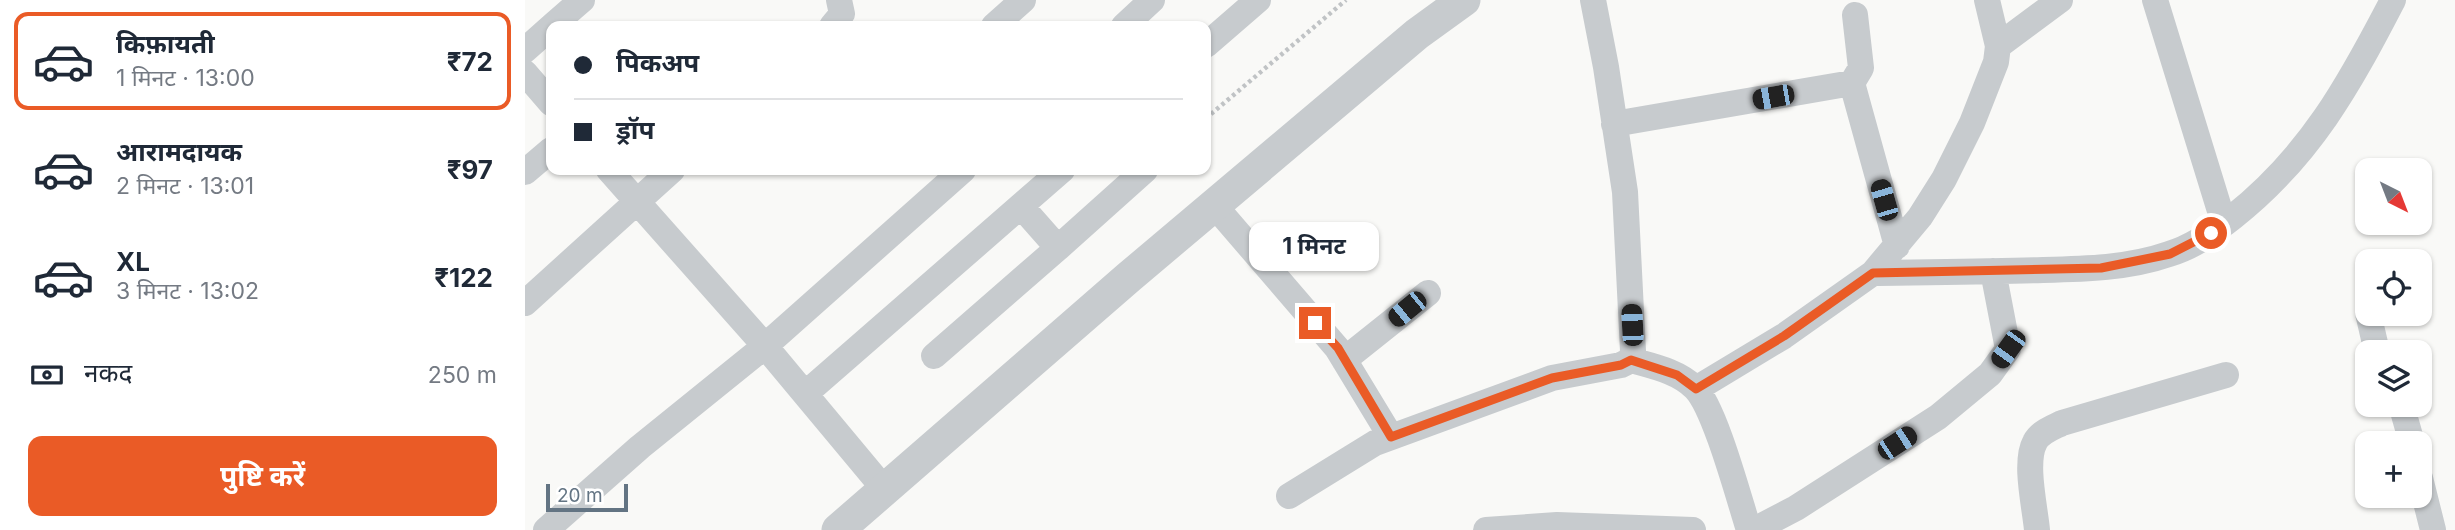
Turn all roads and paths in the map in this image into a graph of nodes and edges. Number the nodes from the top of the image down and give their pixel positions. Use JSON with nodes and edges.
{"nodes":[{"id":1,"x":582,"y":0,"type":"edge"},
{"id":2,"x":839,"y":0,"type":"edge"},
{"id":3,"x":1023,"y":0,"type":"edge"},
{"id":4,"x":1152,"y":0,"type":"edge"},
{"id":5,"x":1258,"y":0,"type":"edge"},
{"id":6,"x":1346,"y":0,"type":"edge"},
{"id":7,"x":1464,"y":0,"type":"edge"},
{"id":8,"x":1593,"y":0,"type":"edge"},
{"id":9,"x":1987,"y":0,"type":"edge"},
{"id":10,"x":2060,"y":0,"type":"edge"},
{"id":11,"x":2155,"y":0,"type":"edge"},
{"id":12,"x":2393,"y":0,"type":"edge"},
{"id":13,"x":1856,"y":15,"type":"dead end"},
{"id":14,"x":559,"y":21,"type":"edge"},
{"id":15,"x":836,"y":21,"type":"edge"},
{"id":16,"x":1000,"y":21,"type":"edge"},
{"id":17,"x":1129,"y":21,"type":"edge"},
{"id":18,"x":546,"y":32,"type":"edge"},
{"id":19,"x":1211,"y":41,"type":"edge"},
{"id":20,"x":1998,"y":46,"type":"junction"},
{"id":21,"x":525,"y":50,"type":"edge"},
{"id":22,"x":525,"y":73,"type":"edge"},
{"id":23,"x":1852,"y":83,"type":"junction"},
{"id":24,"x":546,"y":97,"type":"edge"},
{"id":25,"x":1211,"y":114,"type":"dead end"},
{"id":26,"x":1614,"y":124,"type":"junction"},
{"id":27,"x":546,"y":154,"type":"edge"},
{"id":28,"x":525,"y":172,"type":"edge"},
{"id":29,"x":614,"y":175,"type":"edge"},
{"id":30,"x":666,"y":175,"type":"edge"},
{"id":31,"x":957,"y":175,"type":"edge"},
{"id":32,"x":1056,"y":175,"type":"edge"},
{"id":33,"x":1139,"y":175,"type":"edge"},
{"id":34,"x":637,"y":201,"type":"junction"},
{"id":35,"x":1215,"y":205,"type":"junction"},
{"id":36,"x":1020,"y":206,"type":"junction"},
{"id":37,"x":2224,"y":224,"type":"junction"},
{"id":38,"x":1898,"y":246,"type":"junction"},
{"id":39,"x":1058,"y":248,"type":"junction"},
{"id":40,"x":1993,"y":271,"type":"junction"},
{"id":41,"x":1873,"y":273,"type":"junction"},
{"id":42,"x":1428,"y":293,"type":"dead end"},
{"id":43,"x":525,"y":303,"type":"edge"},
{"id":44,"x":765,"y":346,"type":"junction"},
{"id":45,"x":934,"y":356,"type":"dead end"},
{"id":46,"x":1345,"y":360,"type":"junction"},
{"id":47,"x":1631,"y":360,"type":"junction"},
{"id":48,"x":2226,"y":375,"type":"dead end"},
{"id":49,"x":1696,"y":389,"type":"junction"},
{"id":50,"x":805,"y":394,"type":"junction"},
{"id":51,"x":1391,"y":437,"type":"junction"},
{"id":52,"x":885,"y":490,"type":"junction"},
{"id":53,"x":1289,"y":496,"type":"dead end"},
{"id":54,"x":2428,"y":508,"type":"edge"},
{"id":55,"x":2455,"y":525,"type":"edge"},
{"id":56,"x":546,"y":530,"type":"edge"},
{"id":57,"x":838,"y":530,"type":"edge"},
{"id":58,"x":1486,"y":530,"type":"edge"},
{"id":59,"x":1693,"y":530,"type":"edge"},
{"id":60,"x":1751,"y":530,"type":"edge"},
{"id":61,"x":2037,"y":530,"type":"edge"},
{"id":62,"x":2433,"y":530,"type":"edge"},
{"id":63,"x":2450,"y":530,"type":"edge"}],
"edges":[{"from":1,"to":14,"type":"street"},
{"from":2,"to":15,"type":"street"},
{"from":3,"to":16,"type":"street"},
{"from":4,"to":17,"type":"street"},
{"from":5,"to":19,"type":"street"},
{"from":6,"to":25,"type":"path"},
{"from":7,"to":35,"type":"street"},
{"from":8,"to":26,"type":"street"},
{"from":9,"to":20,"type":"street"},
{"from":10,"to":20,"type":"street"},
{"from":11,"to":37,"type":"street"},
{"from":12,"to":37,"type":"street"},
{"from":13,"to":23,"type":"street"},
{"from":18,"to":21,"type":"street"},
{"from":20,"to":38,"type":"street"},
{"from":22,"to":24,"type":"street"},
{"from":23,"to":26,"type":"street"},
{"from":23,"to":38,"type":"street"},
{"from":26,"to":47,"type":"street"},
{"from":27,"to":28,"type":"street"},
{"from":29,"to":34,"type":"street"},
{"from":30,"to":34,"type":"street"},
{"from":31,"to":44,"type":"street"},
{"from":32,"to":36,"type":"street"},
{"from":33,"to":39,"type":"street"},
{"from":34,"to":43,"type":"street"},
{"from":34,"to":44,"type":"street"},
{"from":35,"to":46,"type":"street"},
{"from":35,"to":52,"type":"street"},
{"from":36,"to":39,"type":"street"},
{"from":36,"to":50,"type":"street"},
{"from":37,"to":40,"type":"street"},
{"from":38,"to":41,"type":"street"},
{"from":39,"to":45,"type":"street"},
{"from":40,"to":41,"type":"street"},
{"from":40,"to":60,"type":"street"},
{"from":41,"to":49,"type":"street"},
{"from":42,"to":46,"type":"street"},
{"from":44,"to":50,"type":"street"},
{"from":44,"to":56,"type":"street"},
{"from":46,"to":51,"type":"street"},
{"from":47,"to":49,"type":"street"},
{"from":47,"to":51,"type":"street"},
{"from":48,"to":61,"type":"street"},
{"from":49,"to":60,"type":"street"},
{"from":50,"to":52,"type":"street"},
{"from":51,"to":53,"type":"street"},
{"from":52,"to":57,"type":"street"},
{"from":54,"to":62,"type":"street"},
{"from":55,"to":63,"type":"street"},
{"from":58,"to":59,"type":"street"}]}
